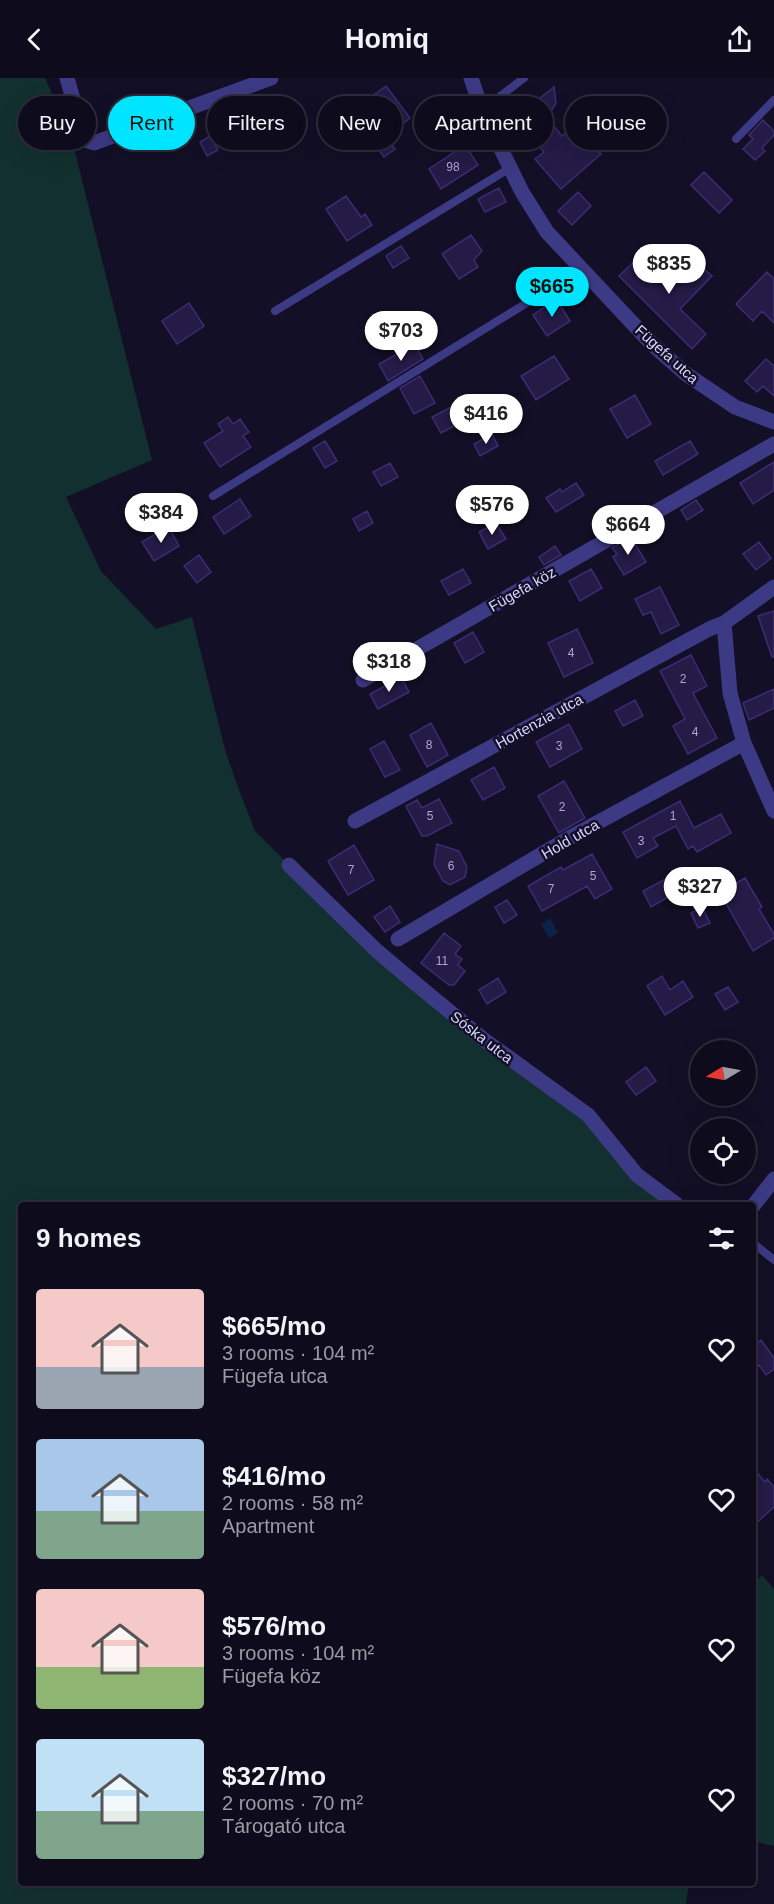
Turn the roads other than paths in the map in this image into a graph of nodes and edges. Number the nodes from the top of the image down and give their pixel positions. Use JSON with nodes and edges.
{"nodes":[{"id":1,"x":67,"y":78,"type":"edge"},
{"id":2,"x":271,"y":78,"type":"edge"},
{"id":3,"x":471,"y":78,"type":"edge"},
{"id":4,"x":524,"y":78,"type":"edge"},
{"id":5,"x":477,"y":96,"type":"edge"},
{"id":6,"x":501,"y":96,"type":"edge"},
{"id":7,"x":774,"y":100,"type":"edge"},
{"id":8,"x":736,"y":139,"type":"dead end"},
{"id":9,"x":501,"y":150,"type":"edge"},
{"id":10,"x":510,"y":168,"type":"junction"},
{"id":11,"x":582,"y":269,"type":"junction"},
{"id":12,"x":275,"y":311,"type":"dead end"},
{"id":13,"x":774,"y":422,"type":"edge"},
{"id":14,"x":774,"y":444,"type":"edge"},
{"id":15,"x":213,"y":496,"type":"dead end"},
{"id":16,"x":774,"y":588,"type":"edge"},
{"id":17,"x":724,"y":623,"type":"junction"},
{"id":18,"x":363,"y":680,"type":"dead end"},
{"id":19,"x":744,"y":743,"type":"junction"},
{"id":20,"x":774,"y":811,"type":"edge"},
{"id":21,"x":356,"y":822,"type":"dead end"},
{"id":22,"x":289,"y":865,"type":"dead end"},
{"id":23,"x":399,"y":939,"type":"dead end"},
{"id":24,"x":774,"y":1179,"type":"edge"},
{"id":25,"x":673,"y":1202,"type":"edge"},
{"id":26,"x":756,"y":1202,"type":"edge"},
{"id":27,"x":756,"y":1245,"type":"edge"},
{"id":28,"x":774,"y":1260,"type":"edge"}],
"edges":[{"from":1,"to":2,"type":"street"},
{"from":3,"to":5,"type":"street","name":"Fügefa utca"},
{"from":4,"to":6,"type":"lane"},
{"from":7,"to":8,"type":"lane"},
{"from":9,"to":10,"type":"street","name":"Fügefa utca"},
{"from":10,"to":11,"type":"street","name":"Fügefa utca"},
{"from":10,"to":12,"type":"lane"},
{"from":11,"to":13,"type":"street","name":"Fügefa utca"},
{"from":11,"to":15,"type":"lane"},
{"from":14,"to":18,"type":"street","name":"Fügefa köz"},
{"from":16,"to":17,"type":"street","name":"Hortenzia utca"},
{"from":17,"to":19,"type":"street"},
{"from":17,"to":21,"type":"street","name":"Hortenzia utca"},
{"from":19,"to":20,"type":"street"},
{"from":19,"to":23,"type":"street","name":"Hold utca"},
{"from":22,"to":25,"type":"street","name":"Sóska utca"},
{"from":24,"to":26,"type":"street"},
{"from":27,"to":28,"type":"lane"}]}
